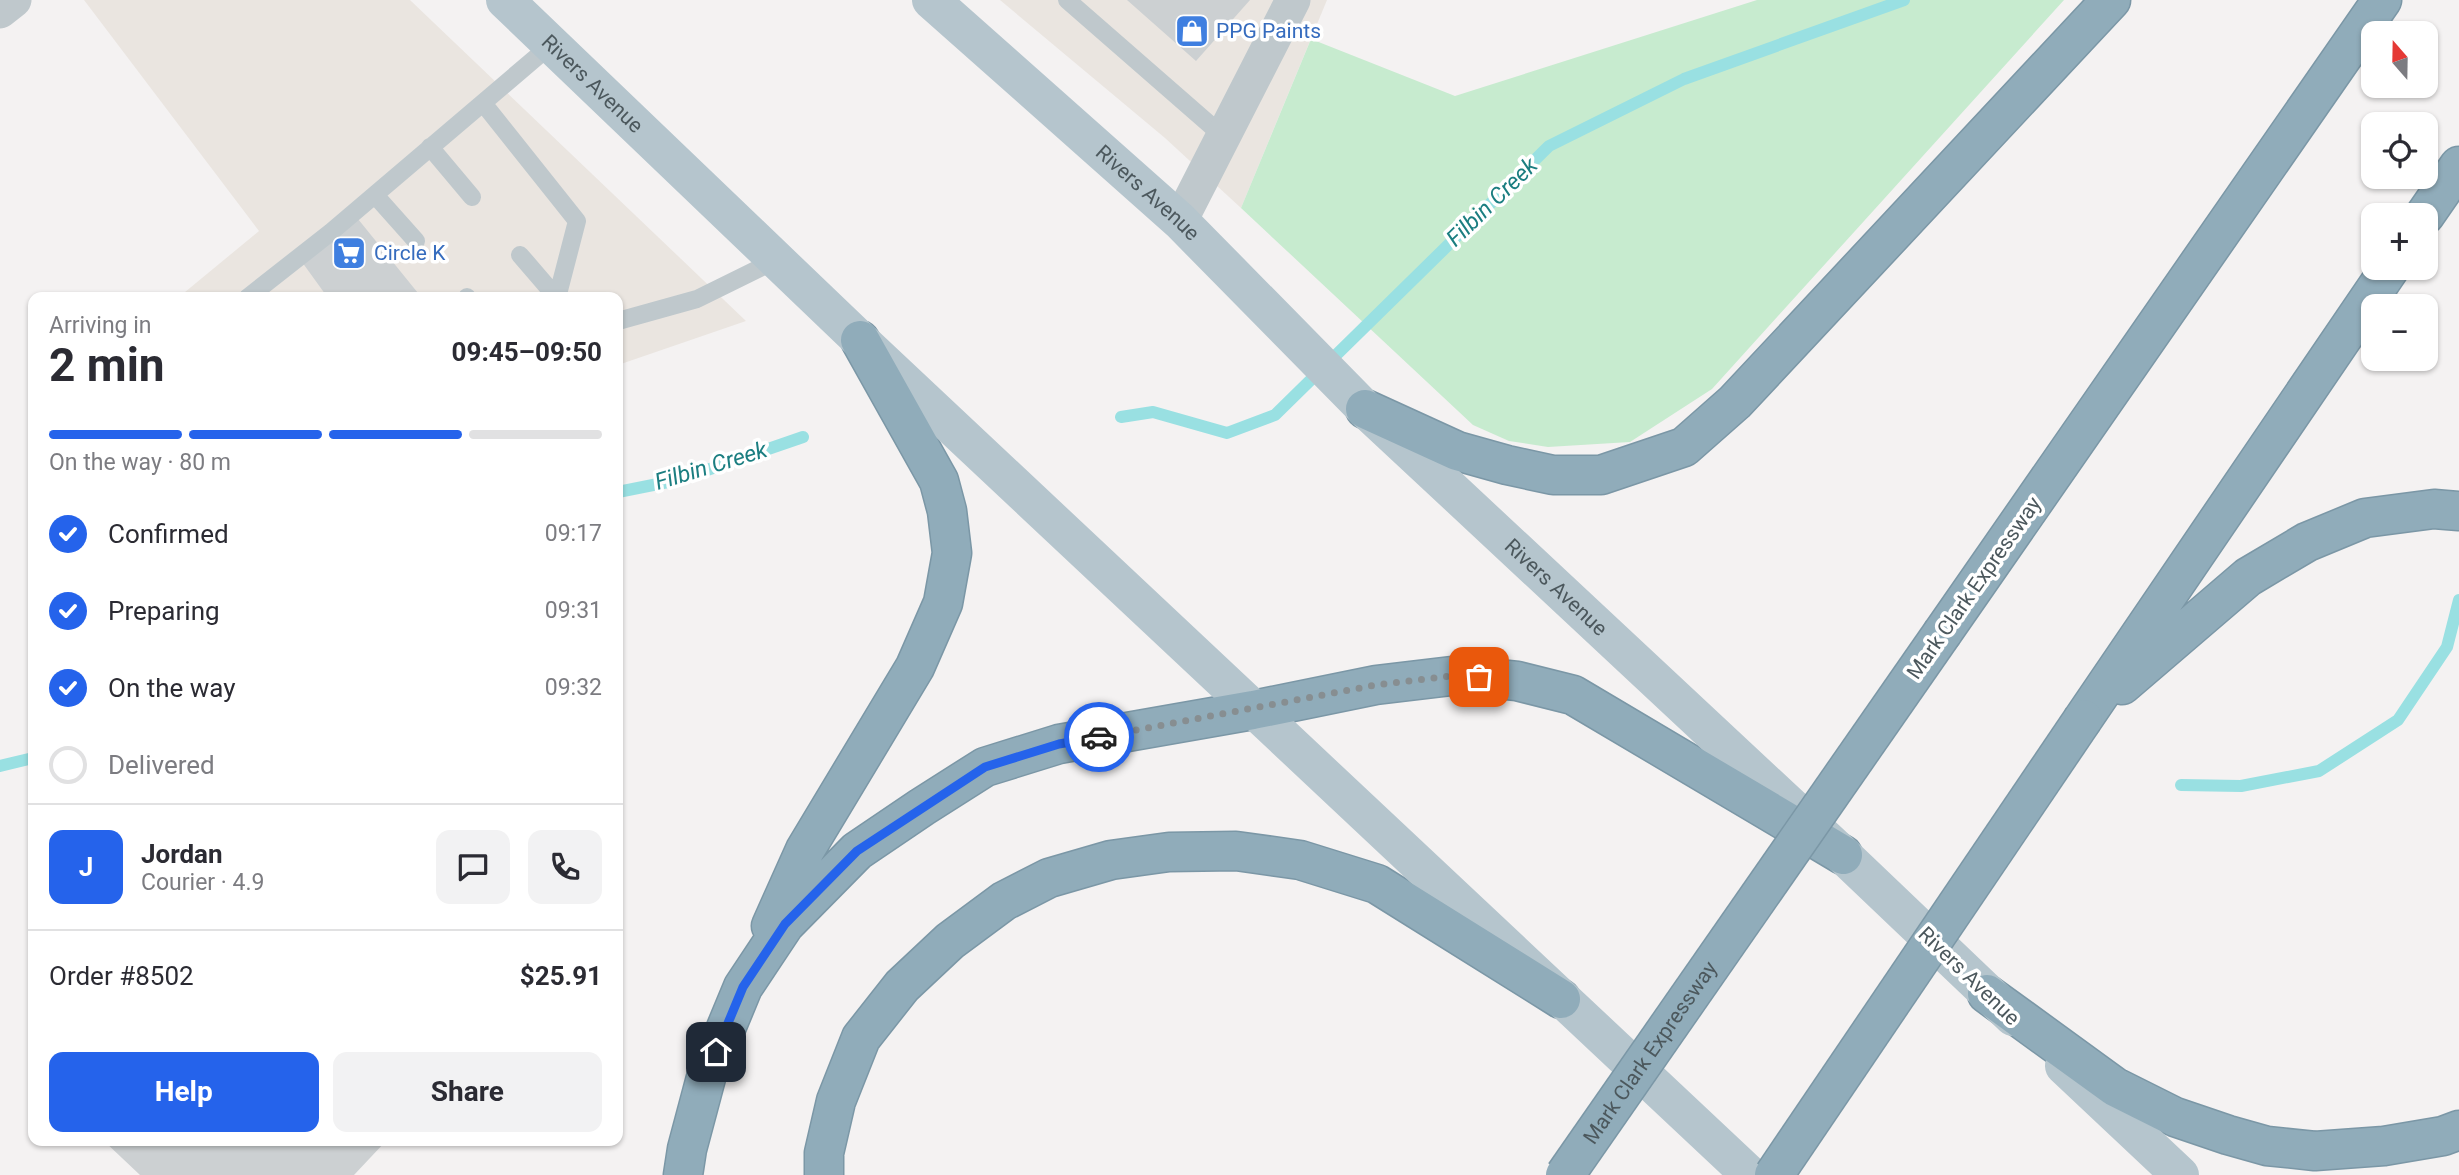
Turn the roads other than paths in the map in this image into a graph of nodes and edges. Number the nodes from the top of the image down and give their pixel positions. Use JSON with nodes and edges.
{"nodes":[{"id":1,"x":14,"y":0,"type":"edge"},
{"id":2,"x":505,"y":0,"type":"edge"},
{"id":3,"x":931,"y":0,"type":"edge"},
{"id":4,"x":1066,"y":0,"type":"edge"},
{"id":5,"x":1293,"y":0,"type":"edge"},
{"id":6,"x":2111,"y":0,"type":"edge"},
{"id":7,"x":2382,"y":0,"type":"edge"},
{"id":8,"x":0,"y":12,"type":"edge"},
{"id":9,"x":552,"y":44,"type":"junction"},
{"id":10,"x":483,"y":103,"type":"junction"},
{"id":11,"x":1224,"y":136,"type":"junction"},
{"id":12,"x":430,"y":148,"type":"junction"},
{"id":13,"x":2459,"y":166,"type":"edge"},
{"id":14,"x":375,"y":195,"type":"junction"},
{"id":15,"x":472,"y":197,"type":"dead end"},
{"id":16,"x":2433,"y":203,"type":"edge"},
{"id":17,"x":1180,"y":221,"type":"junction"},
{"id":18,"x":416,"y":241,"type":"dead end"},
{"id":19,"x":520,"y":255,"type":"dead end"},
{"id":20,"x":776,"y":260,"type":"junction"},
{"id":21,"x":2381,"y":280,"type":"edge"},
{"id":22,"x":254,"y":292,"type":"edge"},
{"id":23,"x":552,"y":292,"type":"edge"},
{"id":24,"x":559,"y":292,"type":"edge"},
{"id":25,"x":623,"y":320,"type":"edge"},
{"id":26,"x":860,"y":340,"type":"junction"},
{"id":27,"x":1365,"y":409,"type":"junction"},
{"id":28,"x":2459,"y":511,"type":"edge"},
{"id":29,"x":1253,"y":710,"type":"junction"},
{"id":30,"x":2083,"y":719,"type":"junction"},
{"id":31,"x":1843,"y":855,"type":"junction"},
{"id":32,"x":743,"y":987,"type":"junction"},
{"id":33,"x":1987,"y":994,"type":"junction"},
{"id":34,"x":1561,"y":999,"type":"junction"},
{"id":35,"x":2459,"y":1130,"type":"edge"},
{"id":36,"x":683,"y":1175,"type":"edge"},
{"id":37,"x":824,"y":1175,"type":"edge"},
{"id":38,"x":1566,"y":1175,"type":"edge"},
{"id":39,"x":1750,"y":1175,"type":"edge"},
{"id":40,"x":1774,"y":1175,"type":"edge"},
{"id":41,"x":2180,"y":1175,"type":"edge"}],
"edges":[{"from":1,"to":8,"type":"street"},
{"from":2,"to":9,"type":"main road","name":"Rivers Avenue"},
{"from":3,"to":17,"type":"main road","name":"Rivers Avenue"},
{"from":4,"to":11,"type":"lane"},
{"from":5,"to":11,"type":"street"},
{"from":6,"to":27,"type":"highway"},
{"from":7,"to":38,"type":"highway","name":"Mark Clark Expressway","bridge":true},
{"from":9,"to":10,"type":"lane"},
{"from":9,"to":20,"type":"main road","name":"Rivers Avenue"},
{"from":10,"to":12,"type":"lane"},
{"from":10,"to":24,"type":"lane"},
{"from":11,"to":17,"type":"street"},
{"from":12,"to":14,"type":"lane"},
{"from":12,"to":15,"type":"lane"},
{"from":13,"to":16,"type":"highway"},
{"from":14,"to":18,"type":"lane"},
{"from":14,"to":22,"type":"lane"},
{"from":17,"to":27,"type":"main road","name":"Rivers Avenue"},
{"from":19,"to":23,"type":"lane"},
{"from":20,"to":25,"type":"lane"},
{"from":20,"to":26,"type":"main road","name":"Rivers Avenue"},
{"from":21,"to":30,"type":"highway"},
{"from":26,"to":29,"type":"main road","name":"Rivers Avenue"},
{"from":26,"to":32,"type":"highway"},
{"from":27,"to":31,"type":"main road","name":"Rivers Avenue"},
{"from":28,"to":30,"type":"highway"},
{"from":29,"to":31,"type":"highway"},
{"from":29,"to":32,"type":"highway"},
{"from":29,"to":34,"type":"main road","name":"Rivers Avenue"},
{"from":30,"to":40,"type":"highway","bridge":true},
{"from":31,"to":33,"type":"main road","name":"Rivers Avenue"},
{"from":32,"to":36,"type":"highway"},
{"from":33,"to":35,"type":"highway"},
{"from":33,"to":41,"type":"main road","name":"Rivers Avenue"},
{"from":34,"to":37,"type":"highway"},
{"from":34,"to":39,"type":"main road","name":"Rivers Avenue"}]}
